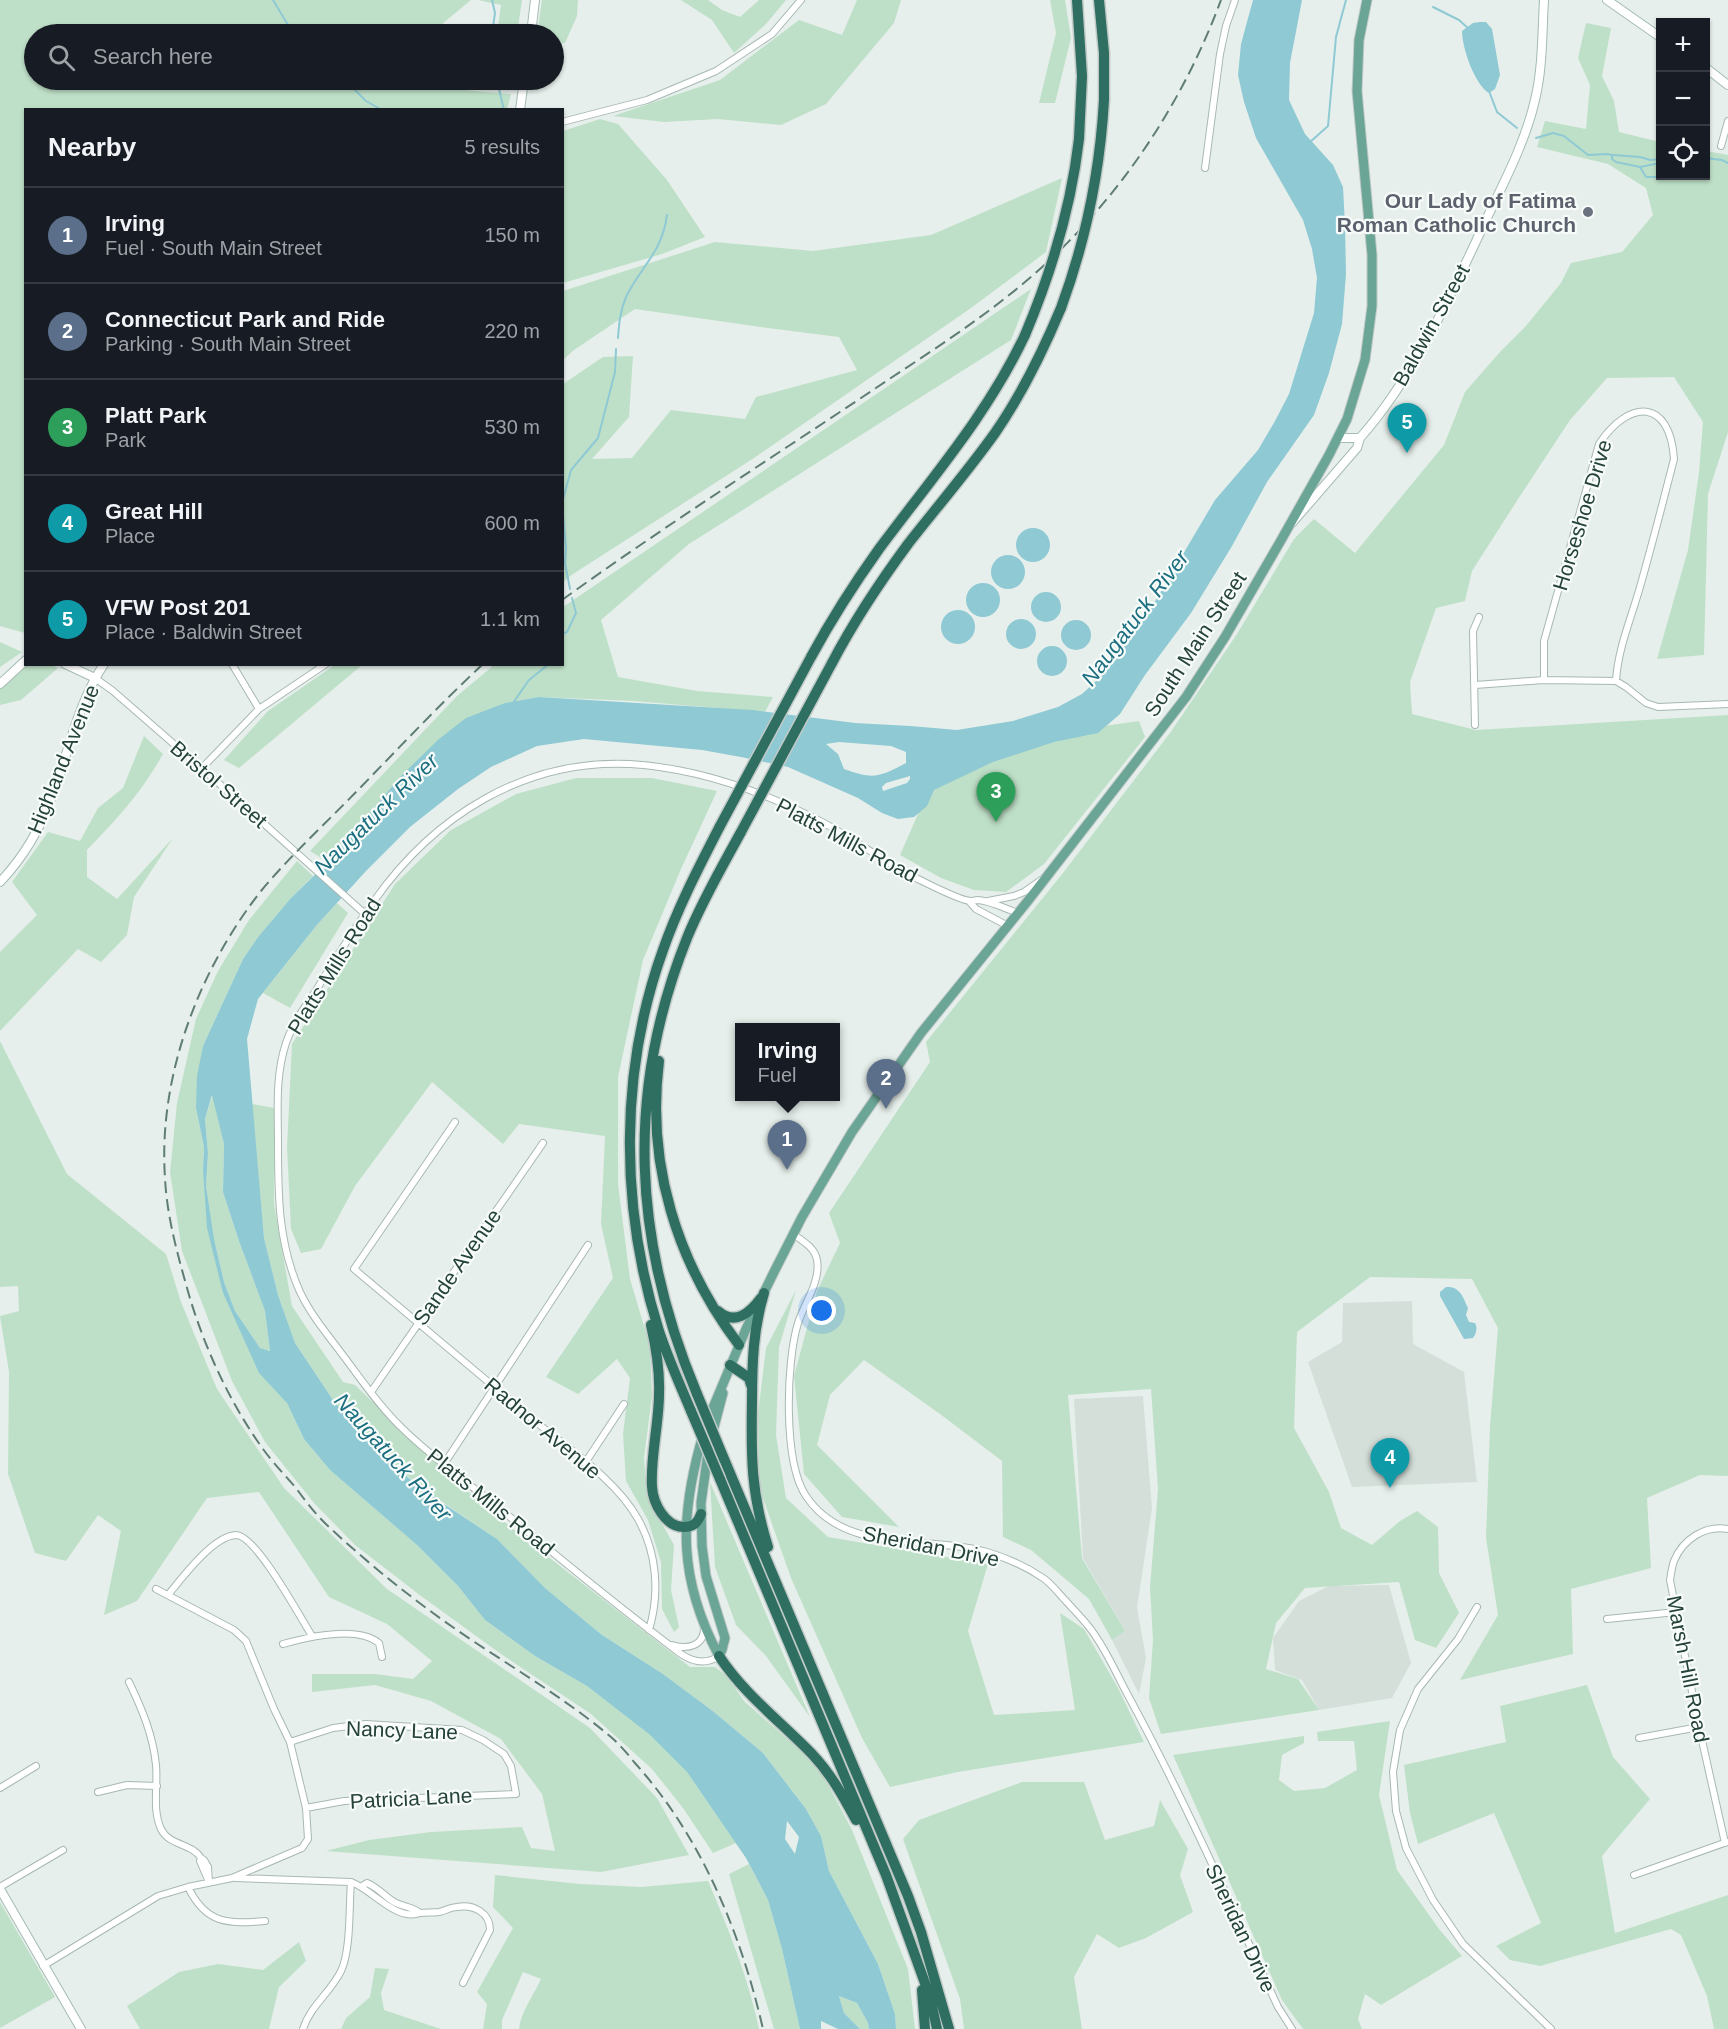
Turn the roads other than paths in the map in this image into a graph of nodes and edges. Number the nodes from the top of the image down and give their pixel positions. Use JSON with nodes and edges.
{"nodes":[{"id":1,"x":535,"y":0,"type":"edge"},
{"id":2,"x":801,"y":0,"type":"edge"},
{"id":3,"x":1077,"y":0,"type":"edge"},
{"id":4,"x":1100,"y":0,"type":"edge"},
{"id":5,"x":1235,"y":0,"type":"edge"},
{"id":6,"x":1367,"y":0,"type":"edge"},
{"id":7,"x":1544,"y":0,"type":"edge"},
{"id":8,"x":1607,"y":0,"type":"edge"},
{"id":9,"x":532,"y":24,"type":"edge"},
{"id":10,"x":1656,"y":34,"type":"edge"},
{"id":11,"x":1710,"y":71,"type":"edge"},
{"id":12,"x":1728,"y":85,"type":"edge"},
{"id":13,"x":523,"y":90,"type":"edge"},
{"id":14,"x":520,"y":108,"type":"edge"},
{"id":15,"x":564,"y":121,"type":"edge"},
{"id":16,"x":1728,"y":121,"type":"edge"},
{"id":17,"x":1722,"y":146,"type":"dead end"},
{"id":18,"x":1205,"y":168,"type":"dead end"},
{"id":19,"x":1338,"y":438,"type":"junction"},
{"id":20,"x":1360,"y":438,"type":"junction"},
{"id":21,"x":1289,"y":525,"type":"junction"},
{"id":22,"x":1479,"y":617,"type":"dead end"},
{"id":23,"x":24,"y":662,"type":"edge"},
{"id":24,"x":70,"y":666,"type":"edge"},
{"id":25,"x":103,"y":666,"type":"edge"},
{"id":26,"x":233,"y":666,"type":"edge"},
{"id":27,"x":323,"y":666,"type":"edge"},
{"id":28,"x":95,"y":678,"type":"junction"},
{"id":29,"x":1544,"y":680,"type":"junction"},
{"id":30,"x":1616,"y":681,"type":"junction"},
{"id":31,"x":0,"y":684,"type":"edge"},
{"id":32,"x":1474,"y":685,"type":"junction"},
{"id":33,"x":1728,"y":704,"type":"edge"},
{"id":34,"x":259,"y":709,"type":"junction"},
{"id":35,"x":1475,"y":725,"type":"dead end"},
{"id":36,"x":201,"y":769,"type":"junction"},
{"id":37,"x":1047,"y":877,"type":"junction"},
{"id":38,"x":0,"y":882,"type":"edge"},
{"id":39,"x":969,"y":901,"type":"junction"},
{"id":40,"x":982,"y":901,"type":"junction"},
{"id":41,"x":1018,"y":913,"type":"junction"},
{"id":42,"x":364,"y":914,"type":"junction"},
{"id":43,"x":1008,"y":926,"type":"junction"},
{"id":44,"x":680,"y":957,"type":"junction"},
{"id":45,"x":455,"y":1122,"type":"dead end"},
{"id":46,"x":543,"y":1143,"type":"dead end"},
{"id":47,"x":793,"y":1234,"type":"junction"},
{"id":48,"x":637,"y":1239,"type":"junction"},
{"id":49,"x":588,"y":1245,"type":"dead end"},
{"id":50,"x":764,"y":1293,"type":"junction"},
{"id":51,"x":708,"y":1298,"type":"junction"},
{"id":52,"x":418,"y":1323,"type":"junction"},
{"id":53,"x":739,"y":1345,"type":"junction"},
{"id":54,"x":730,"y":1365,"type":"junction"},
{"id":55,"x":496,"y":1388,"type":"junction"},
{"id":56,"x":752,"y":1388,"type":"junction"},
{"id":57,"x":371,"y":1392,"type":"junction"},
{"id":58,"x":624,"y":1404,"type":"dead end"},
{"id":59,"x":585,"y":1463,"type":"junction"},
{"id":60,"x":444,"y":1464,"type":"junction"},
{"id":61,"x":701,"y":1514,"type":"junction"},
{"id":62,"x":686,"y":1527,"type":"junction"},
{"id":63,"x":1728,"y":1529,"type":"edge"},
{"id":64,"x":156,"y":1589,"type":"dead end"},
{"id":65,"x":168,"y":1595,"type":"junction"},
{"id":66,"x":1477,"y":1606,"type":"dead end"},
{"id":67,"x":1676,"y":1612,"type":"junction"},
{"id":68,"x":791,"y":1618,"type":"junction"},
{"id":69,"x":1607,"y":1619,"type":"dead end"},
{"id":70,"x":704,"y":1626,"type":"junction"},
{"id":71,"x":649,"y":1630,"type":"junction"},
{"id":72,"x":312,"y":1636,"type":"junction"},
{"id":73,"x":283,"y":1644,"type":"dead end"},
{"id":74,"x":668,"y":1644,"type":"junction"},
{"id":75,"x":719,"y":1656,"type":"junction"},
{"id":76,"x":382,"y":1657,"type":"dead end"},
{"id":77,"x":129,"y":1682,"type":"dead end"},
{"id":78,"x":1699,"y":1727,"type":"junction"},
{"id":79,"x":1639,"y":1738,"type":"dead end"},
{"id":80,"x":290,"y":1742,"type":"junction"},
{"id":81,"x":36,"y":1766,"type":"dead end"},
{"id":82,"x":157,"y":1786,"type":"junction"},
{"id":83,"x":0,"y":1788,"type":"edge"},
{"id":84,"x":98,"y":1792,"type":"dead end"},
{"id":85,"x":516,"y":1794,"type":"joint"},
{"id":86,"x":306,"y":1808,"type":"junction"},
{"id":87,"x":1727,"y":1842,"type":"edge"},
{"id":88,"x":63,"y":1850,"type":"dead end"},
{"id":89,"x":886,"y":1875,"type":"junction"},
{"id":90,"x":1634,"y":1875,"type":"dead end"},
{"id":91,"x":232,"y":1878,"type":"junction"},
{"id":92,"x":209,"y":1882,"type":"junction"},
{"id":93,"x":351,"y":1882,"type":"junction"},
{"id":94,"x":188,"y":1887,"type":"junction"},
{"id":95,"x":0,"y":1888,"type":"edge"},
{"id":96,"x":265,"y":1921,"type":"dead end"},
{"id":97,"x":914,"y":1952,"type":"junction"},
{"id":98,"x":43,"y":1966,"type":"junction"},
{"id":99,"x":463,"y":1983,"type":"dead end"},
{"id":100,"x":947,"y":2025,"type":"edge"},
{"id":101,"x":81,"y":2029,"type":"edge"},
{"id":102,"x":303,"y":2029,"type":"edge"},
{"id":103,"x":925,"y":2029,"type":"edge"},
{"id":104,"x":937,"y":2029,"type":"edge"},
{"id":105,"x":1292,"y":2029,"type":"edge"},
{"id":106,"x":1551,"y":2029,"type":"edge"}],
"edges":[{"from":1,"to":9,"type":"main road"},
{"from":2,"to":15,"type":"street"},
{"from":3,"to":48,"type":"highway","bridge":true},
{"from":4,"to":44,"type":"highway","bridge":true},
{"from":5,"to":18,"type":"street"},
{"from":6,"to":19,"type":"main road","name":"South Main Street"},
{"from":7,"to":20,"type":"main road","name":"Baldwin Street"},
{"from":8,"to":10,"type":"main road"},
{"from":11,"to":12,"type":"main road"},
{"from":13,"to":14,"type":"main road"},
{"from":16,"to":17,"type":"street"},
{"from":19,"to":20,"type":"main road"},
{"from":19,"to":21,"type":"main road","name":"South Main Street"},
{"from":20,"to":21,"type":"main road","name":"Baldwin Street"},
{"from":21,"to":37,"type":"main road","name":"South Main Street"},
{"from":22,"to":32,"type":"street"},
{"from":23,"to":31,"type":"main road"},
{"from":24,"to":28,"type":"main road","name":"Bristol Street"},
{"from":25,"to":28,"type":"main road","name":"Highland Avenue"},
{"from":26,"to":34,"type":"street"},
{"from":27,"to":34,"type":"street"},
{"from":28,"to":36,"type":"street","name":"Bristol Street"},
{"from":28,"to":38,"type":"main road","name":"Highland Avenue"},
{"from":29,"to":30,"type":"street"},
{"from":29,"to":30,"type":"street","name":"Horseshoe Drive"},
{"from":29,"to":32,"type":"street"},
{"from":30,"to":33,"type":"street"},
{"from":32,"to":35,"type":"street"},
{"from":34,"to":36,"type":"street"},
{"from":36,"to":42,"type":"street","name":"Bristol Street"},
{"from":37,"to":40,"type":"street","name":"Platts Mills Road"},
{"from":37,"to":41,"type":"main road","name":"South Main Street"},
{"from":39,"to":40,"type":"street","name":"Platts Mills Road"},
{"from":39,"to":42,"type":"street","name":"Platts Mills Road"},
{"from":39,"to":43,"type":"street","name":"Platts Mills Road"},
{"from":40,"to":41,"type":"street","name":"Platts Mills Road"},
{"from":41,"to":43,"type":"main road","name":"South Main Street"},
{"from":42,"to":57,"type":"street","name":"Platts Mills Road"},
{"from":43,"to":47,"type":"main road","name":"South Main Street"},
{"from":44,"to":51,"type":"highway"},
{"from":44,"to":68,"type":"highway","bridge":true},
{"from":45,"to":52,"type":"street","name":"Radnor Avenue"},
{"from":46,"to":52,"type":"street","name":"Sande Avenue"},
{"from":47,"to":50,"type":"main road","name":"South Main Street"},
{"from":47,"to":105,"type":"street","name":"Sheridan Drive"},
{"from":48,"to":62,"type":"highway"},
{"from":48,"to":89,"type":"highway","bridge":true},
{"from":49,"to":55,"type":"street"},
{"from":50,"to":51,"type":"highway"},
{"from":50,"to":53,"type":"main road","name":"South Main Street"},
{"from":50,"to":56,"type":"highway"},
{"from":51,"to":53,"type":"highway"},
{"from":52,"to":55,"type":"street","name":"Radnor Avenue"},
{"from":52,"to":57,"type":"street","name":"Sande Avenue"},
{"from":53,"to":54,"type":"main road","name":"South Main Street"},
{"from":54,"to":56,"type":"highway"},
{"from":54,"to":61,"type":"main road"},
{"from":54,"to":62,"type":"main road"},
{"from":55,"to":59,"type":"street","name":"Radnor Avenue"},
{"from":55,"to":60,"type":"street"},
{"from":56,"to":68,"type":"highway"},
{"from":57,"to":60,"type":"street","name":"Platts Mills Road"},
{"from":58,"to":59,"type":"street"},
{"from":59,"to":71,"type":"street","name":"Radnor Avenue"},
{"from":60,"to":71,"type":"street","name":"Platts Mills Road"},
{"from":61,"to":62,"type":"highway"},
{"from":61,"to":75,"type":"main road"},
{"from":62,"to":70,"type":"main road"},
{"from":63,"to":67,"type":"street","name":"Marsh Hill Road"},
{"from":64,"to":65,"type":"street"},
{"from":65,"to":72,"type":"street"},
{"from":65,"to":80,"type":"street"},
{"from":66,"to":106,"type":"street"},
{"from":67,"to":69,"type":"street"},
{"from":67,"to":78,"type":"street","name":"Marsh Hill Road"},
{"from":68,"to":100,"type":"highway"},
{"from":70,"to":74,"type":"street"},
{"from":70,"to":75,"type":"main road"},
{"from":71,"to":74,"type":"street","name":"Platts Mills Road"},
{"from":72,"to":73,"type":"street"},
{"from":72,"to":76,"type":"street"},
{"from":74,"to":75,"type":"street","name":"Platts Mills Road"},
{"from":75,"to":89,"type":"highway"},
{"from":77,"to":82,"type":"street"},
{"from":78,"to":79,"type":"street"},
{"from":78,"to":87,"type":"street","name":"Marsh Hill Road"},
{"from":80,"to":85,"type":"street","name":"Nancy Lane"},
{"from":80,"to":86,"type":"street"},
{"from":81,"to":83,"type":"street"},
{"from":82,"to":84,"type":"street"},
{"from":82,"to":92,"type":"street"},
{"from":85,"to":86,"type":"street","name":"Patricia Lane"},
{"from":86,"to":91,"type":"street"},
{"from":87,"to":90,"type":"street"},
{"from":88,"to":95,"type":"street"},
{"from":89,"to":97,"type":"highway"},
{"from":91,"to":92,"type":"street"},
{"from":91,"to":93,"type":"street"},
{"from":92,"to":94,"type":"street"},
{"from":93,"to":99,"type":"street"},
{"from":93,"to":102,"type":"street"},
{"from":94,"to":96,"type":"street"},
{"from":94,"to":98,"type":"street"},
{"from":95,"to":98,"type":"main road"},
{"from":97,"to":103,"type":"highway"},
{"from":97,"to":104,"type":"highway"},
{"from":98,"to":101,"type":"main road"}]}
